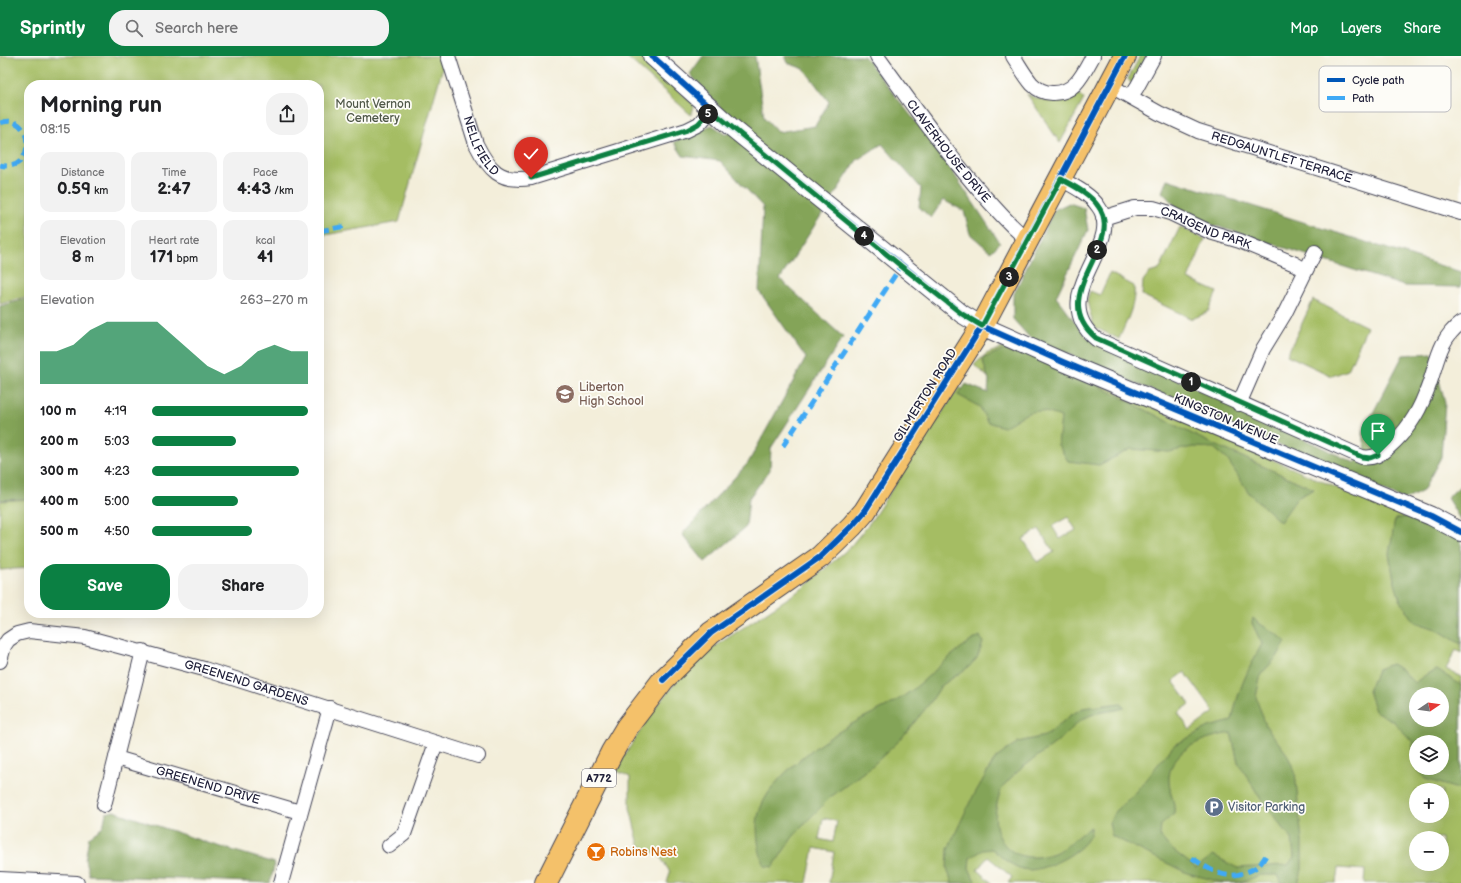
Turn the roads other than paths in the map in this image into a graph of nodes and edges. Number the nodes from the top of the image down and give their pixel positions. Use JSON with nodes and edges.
{"nodes":[{"id":1,"x":448,"y":56,"type":"edge"},
{"id":2,"x":652,"y":56,"type":"edge"},
{"id":3,"x":877,"y":56,"type":"edge"},
{"id":4,"x":1012,"y":56,"type":"edge"},
{"id":5,"x":1093,"y":56,"type":"edge"},
{"id":6,"x":1125,"y":56,"type":"edge"},
{"id":7,"x":1154,"y":56,"type":"edge"},
{"id":8,"x":1109,"y":85,"type":"junction"},
{"id":9,"x":1130,"y":96,"type":"junction"},
{"id":10,"x":711,"y":110,"type":"junction"},
{"id":11,"x":1061,"y":179,"type":"junction"},
{"id":12,"x":1461,"y":213,"type":"edge"},
{"id":13,"x":1103,"y":218,"type":"junction"},
{"id":14,"x":1028,"y":240,"type":"junction"},
{"id":15,"x":1315,"y":252,"type":"dead end"},
{"id":16,"x":1305,"y":270,"type":"junction"},
{"id":17,"x":1461,"y":323,"type":"edge"},
{"id":18,"x":982,"y":326,"type":"junction"},
{"id":19,"x":1239,"y":404,"type":"junction"},
{"id":20,"x":1461,"y":532,"type":"edge"},
{"id":21,"x":142,"y":651,"type":"junction"},
{"id":22,"x":0,"y":661,"type":"edge"},
{"id":23,"x":330,"y":708,"type":"junction"},
{"id":24,"x":436,"y":743,"type":"junction"},
{"id":25,"x":478,"y":756,"type":"dead end"},
{"id":26,"x":116,"y":758,"type":"junction"},
{"id":27,"x":104,"y":805,"type":"dead end"},
{"id":28,"x":300,"y":812,"type":"junction"},
{"id":29,"x":389,"y":846,"type":"dead end"},
{"id":30,"x":0,"y":879,"type":"edge"},
{"id":31,"x":77,"y":883,"type":"edge"},
{"id":32,"x":281,"y":883,"type":"edge"},
{"id":33,"x":546,"y":883,"type":"edge"}],
"edges":[{"from":1,"to":10,"type":"street","name":"NELLFIELD"},
{"from":2,"to":10,"type":"street","name":"KINGSTON AVENUE"},
{"from":3,"to":14,"type":"street","name":"CLAVERHOUSE DRIVE"},
{"from":4,"to":5,"type":"street"},
{"from":6,"to":8,"type":"main road","name":"GILMERTON ROAD","number":"A772"},
{"from":7,"to":9,"type":"street"},
{"from":8,"to":9,"type":"street","name":"REDGAUNTLET TERRACE"},
{"from":8,"to":11,"type":"main road","name":"GILMERTON ROAD","number":"A772"},
{"from":9,"to":12,"type":"street","name":"REDGAUNTLET TERRACE"},
{"from":10,"to":18,"type":"street","name":"KINGSTON AVENUE"},
{"from":11,"to":13,"type":"street"},
{"from":11,"to":14,"type":"main road","name":"GILMERTON ROAD","number":"A772"},
{"from":13,"to":16,"type":"street","name":"CRAIGEND PARK"},
{"from":13,"to":19,"type":"street"},
{"from":14,"to":18,"type":"main road","name":"GILMERTON ROAD","number":"A772"},
{"from":15,"to":16,"type":"street"},
{"from":16,"to":19,"type":"street"},
{"from":17,"to":19,"type":"street"},
{"from":18,"to":20,"type":"street","name":"KINGSTON AVENUE"},
{"from":18,"to":33,"type":"main road","name":"GILMERTON ROAD","number":"A772"},
{"from":21,"to":22,"type":"street","name":"GREENEND GARDENS"},
{"from":21,"to":23,"type":"street","name":"GREENEND GARDENS"},
{"from":21,"to":26,"type":"street"},
{"from":23,"to":24,"type":"street","name":"GREENEND GARDENS"},
{"from":23,"to":28,"type":"street"},
{"from":24,"to":25,"type":"street","name":"GREENEND GARDENS"},
{"from":24,"to":29,"type":"street"},
{"from":26,"to":27,"type":"street"},
{"from":26,"to":28,"type":"street","name":"GREENEND DRIVE"},
{"from":28,"to":32,"type":"street"},
{"from":30,"to":31,"type":"street"}]}
